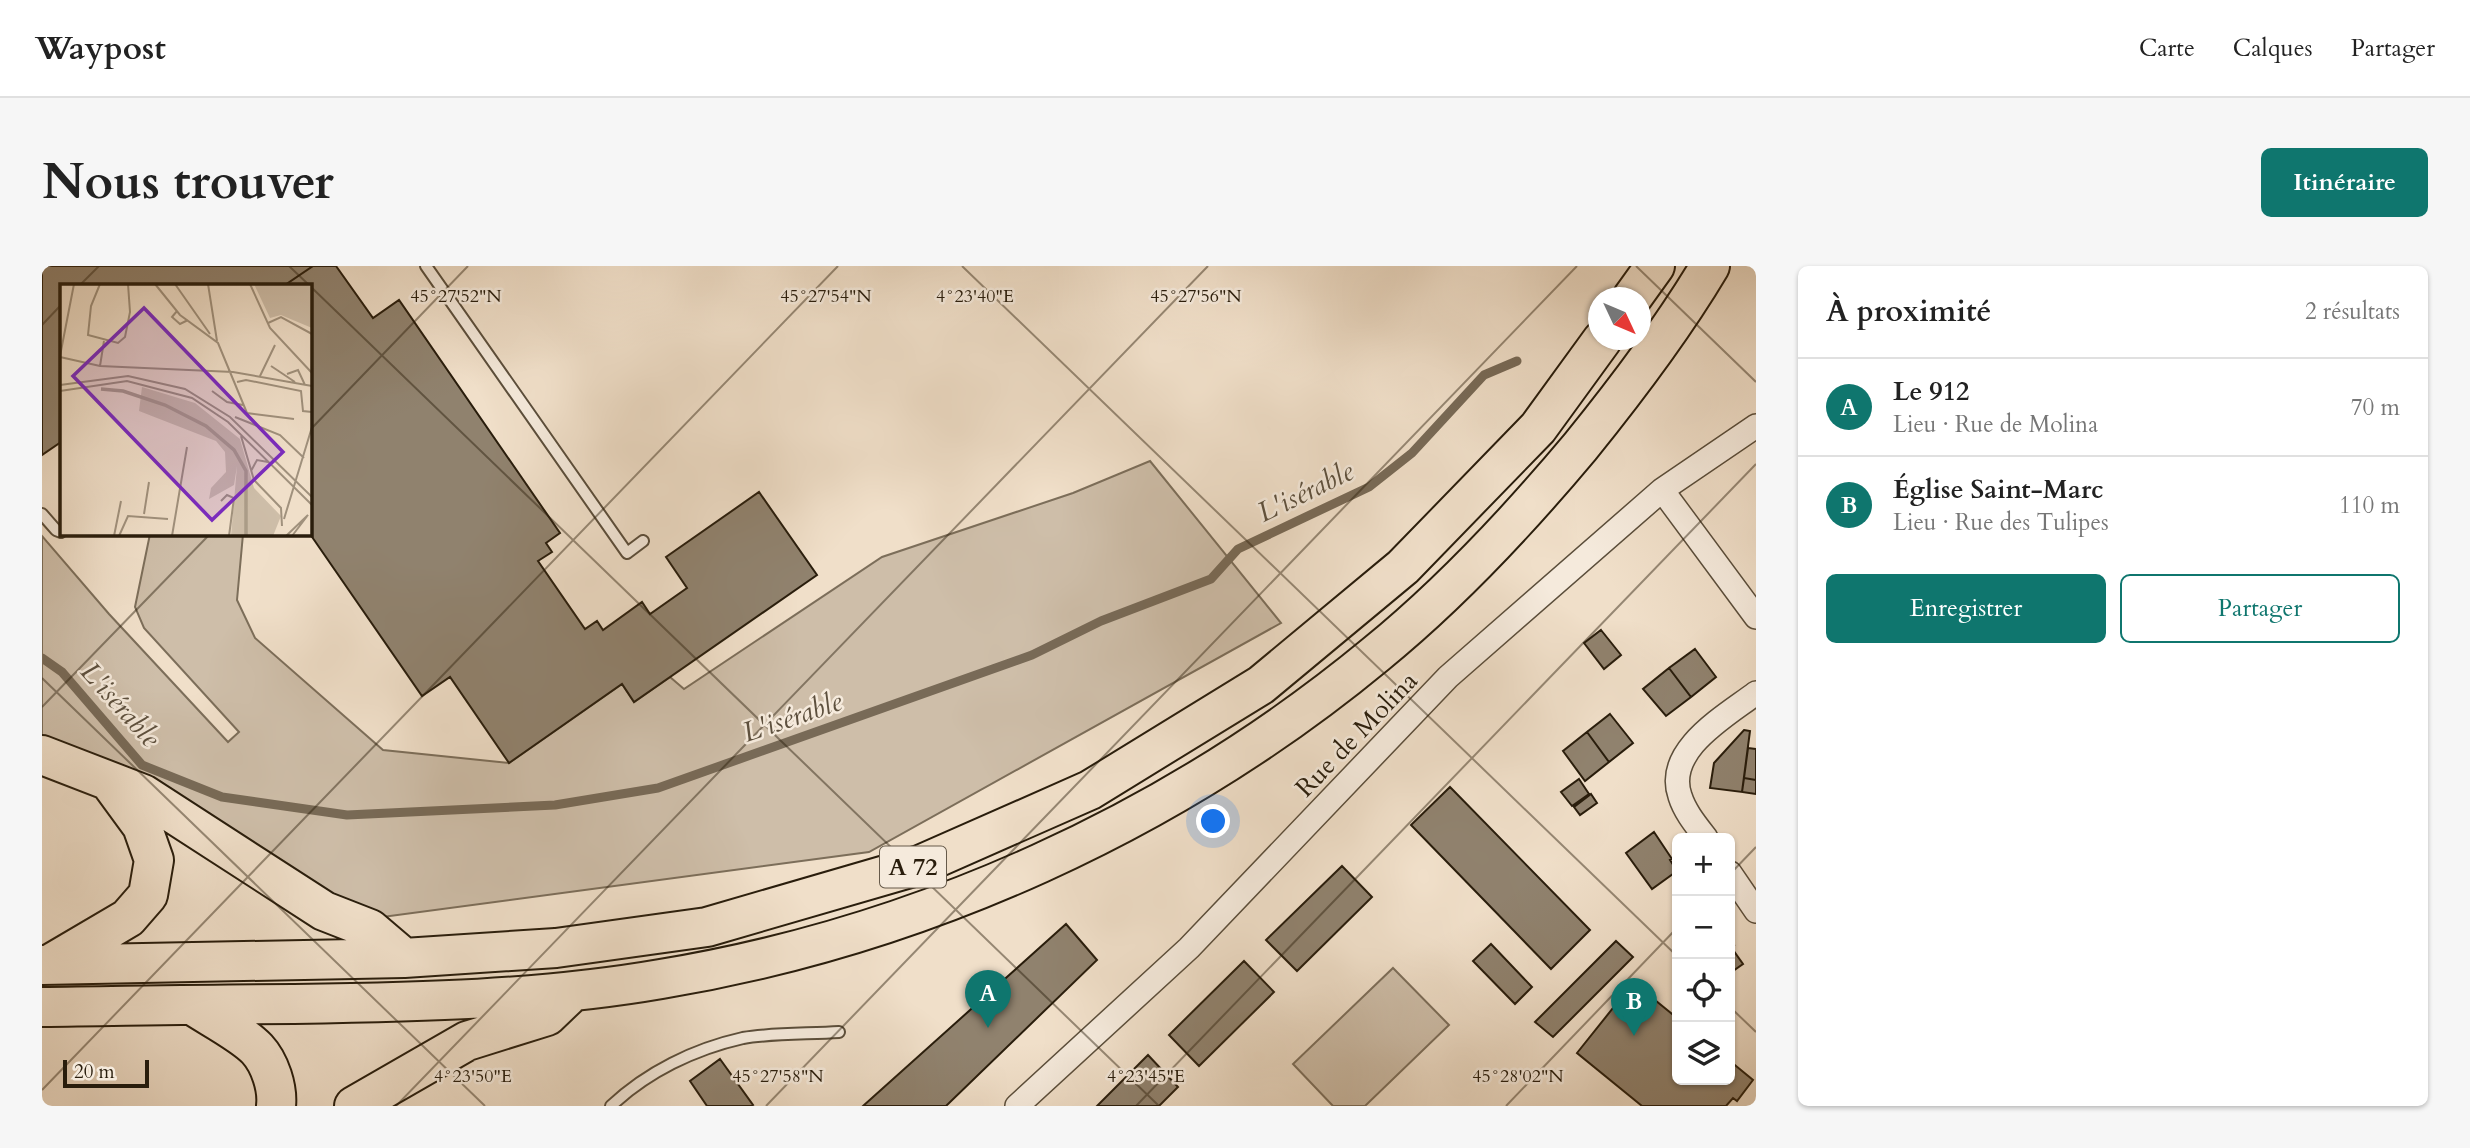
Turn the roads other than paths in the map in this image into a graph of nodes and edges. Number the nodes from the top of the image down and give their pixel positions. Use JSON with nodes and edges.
{"nodes":[{"id":1,"x":426,"y":266,"type":"edge"},
{"id":2,"x":1655,"y":266,"type":"edge"},
{"id":3,"x":1710,"y":266,"type":"edge"},
{"id":4,"x":1640,"y":287,"type":"edge"},
{"id":5,"x":1595,"y":350,"type":"edge"},
{"id":6,"x":1756,"y":426,"type":"edge"},
{"id":7,"x":1662,"y":489,"type":"junction"},
{"id":8,"x":42,"y":514,"type":"edge"},
{"id":9,"x":60,"y":532,"type":"edge"},
{"id":10,"x":643,"y":541,"type":"dead end"},
{"id":11,"x":1756,"y":617,"type":"edge"},
{"id":12,"x":1756,"y":693,"type":"edge"},
{"id":13,"x":42,"y":755,"type":"edge"},
{"id":14,"x":108,"y":780,"type":"junction"},
{"id":15,"x":1702,"y":833,"type":"edge"},
{"id":16,"x":1735,"y":880,"type":"edge"},
{"id":17,"x":1756,"y":911,"type":"edge"},
{"id":18,"x":404,"y":958,"type":"junction"},
{"id":19,"x":45,"y":965,"type":"edge"},
{"id":20,"x":572,"y":991,"type":"junction"},
{"id":21,"x":192,"y":1005,"type":"junction"},
{"id":22,"x":42,"y":1007,"type":"edge"},
{"id":23,"x":839,"y":1032,"type":"dead end"},
{"id":24,"x":276,"y":1106,"type":"edge"},
{"id":25,"x":354,"y":1106,"type":"edge"},
{"id":26,"x":611,"y":1106,"type":"edge"},
{"id":27,"x":1017,"y":1106,"type":"edge"}],
"edges":[{"from":1,"to":10,"type":"lane"},
{"from":2,"to":4,"type":"highway"},
{"from":3,"to":20,"type":"highway","number":"A 72"},
{"from":5,"to":18,"type":"highway","number":"A 72"},
{"from":6,"to":7,"type":"street","name":"Rue de Molina"},
{"from":7,"to":11,"type":"street"},
{"from":7,"to":27,"type":"street","name":"Rue de Molina"},
{"from":8,"to":9,"type":"lane"},
{"from":12,"to":15,"type":"street"},
{"from":13,"to":14,"type":"highway"},
{"from":14,"to":18,"type":"highway"},
{"from":14,"to":19,"type":"highway"},
{"from":16,"to":17,"type":"street"},
{"from":18,"to":19,"type":"highway","number":"A 72"},
{"from":20,"to":21,"type":"highway","number":"A 72"},
{"from":20,"to":25,"type":"highway"},
{"from":21,"to":22,"type":"highway","number":"A 72"},
{"from":21,"to":24,"type":"highway"},
{"from":23,"to":26,"type":"lane"}]}
